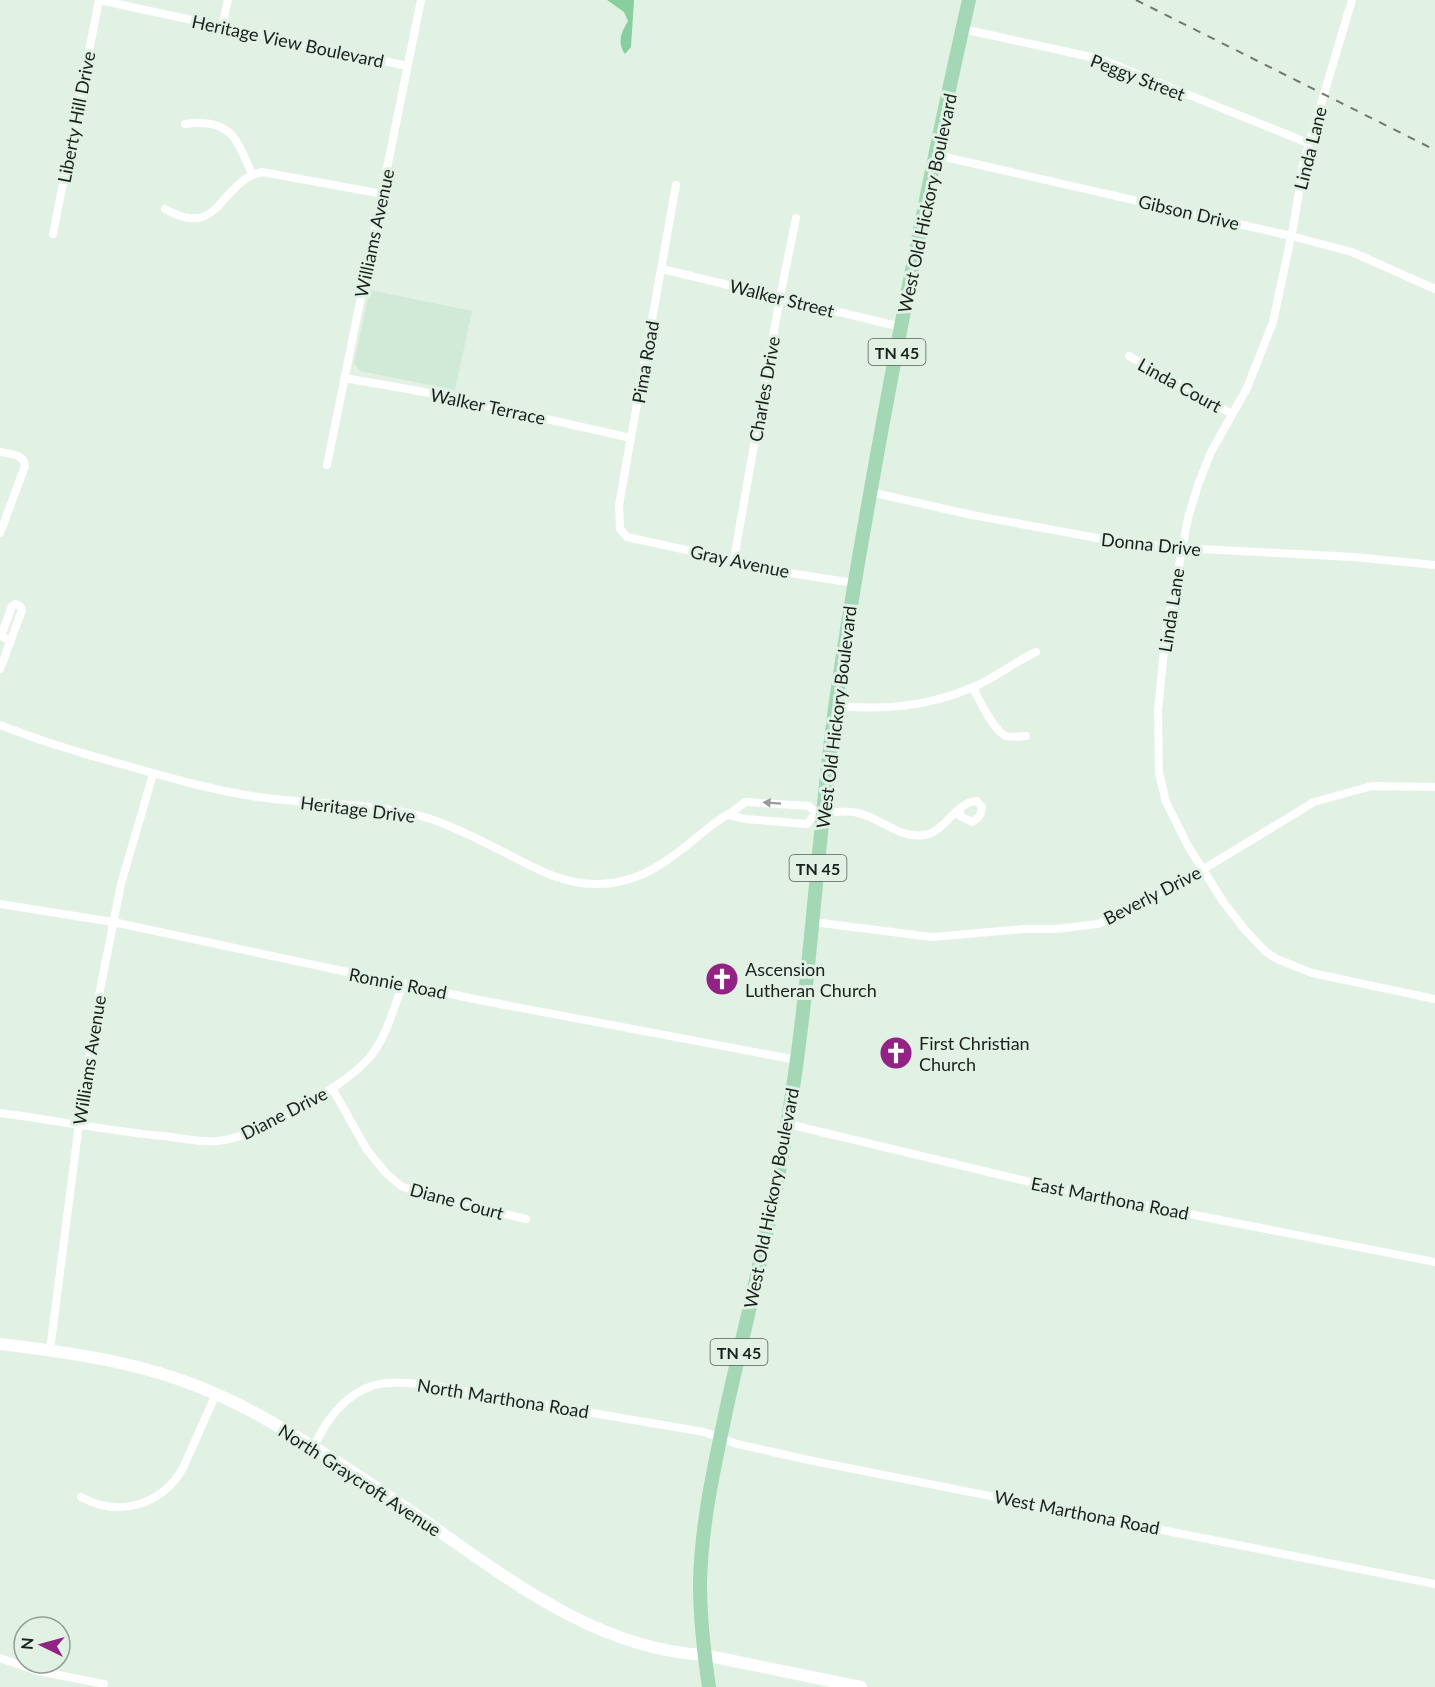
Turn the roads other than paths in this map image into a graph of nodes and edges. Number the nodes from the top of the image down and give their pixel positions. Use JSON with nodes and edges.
{"nodes":[{"id":1,"x":99,"y":0,"type":"edge"},
{"id":2,"x":228,"y":0,"type":"edge"},
{"id":3,"x":422,"y":0,"type":"edge"},
{"id":4,"x":969,"y":0,"type":"edge"},
{"id":5,"x":1352,"y":0,"type":"edge"},
{"id":6,"x":222,"y":27,"type":"junction"},
{"id":7,"x":963,"y":29,"type":"junction"},
{"id":8,"x":407,"y":66,"type":"junction"},
{"id":9,"x":184,"y":124,"type":"dead end"},
{"id":10,"x":1308,"y":143,"type":"junction"},
{"id":11,"x":936,"y":155,"type":"junction"},
{"id":12,"x":252,"y":174,"type":"junction"},
{"id":13,"x":676,"y":185,"type":"dead end"},
{"id":14,"x":383,"y":194,"type":"junction"},
{"id":15,"x":165,"y":209,"type":"dead end"},
{"id":16,"x":796,"y":219,"type":"dead end"},
{"id":17,"x":53,"y":234,"type":"dead end"},
{"id":18,"x":1291,"y":236,"type":"junction"},
{"id":19,"x":662,"y":269,"type":"junction"},
{"id":20,"x":1435,"y":289,"type":"edge"},
{"id":21,"x":780,"y":297,"type":"junction"},
{"id":22,"x":901,"y":327,"type":"junction"},
{"id":23,"x":1129,"y":356,"type":"dead end"},
{"id":24,"x":345,"y":378,"type":"junction"},
{"id":25,"x":1232,"y":414,"type":"junction"},
{"id":26,"x":631,"y":438,"type":"junction"},
{"id":27,"x":0,"y":452,"type":"edge"},
{"id":28,"x":327,"y":465,"type":"dead end"},
{"id":29,"x":870,"y":492,"type":"junction"},
{"id":30,"x":0,"y":532,"type":"edge"},
{"id":31,"x":627,"y":537,"type":"joint"},
{"id":32,"x":1181,"y":548,"type":"junction"},
{"id":33,"x":734,"y":560,"type":"junction"},
{"id":34,"x":1435,"y":565,"type":"edge"},
{"id":35,"x":854,"y":583,"type":"junction"},
{"id":36,"x":10,"y":641,"type":"dead end"},
{"id":37,"x":1036,"y":652,"type":"dead end"},
{"id":38,"x":0,"y":669,"type":"edge"},
{"id":39,"x":972,"y":688,"type":"junction"},
{"id":40,"x":836,"y":706,"type":"junction"},
{"id":41,"x":0,"y":724,"type":"edge"},
{"id":42,"x":1026,"y":736,"type":"dead end"},
{"id":43,"x":153,"y":774,"type":"junction"},
{"id":44,"x":1435,"y":787,"type":"edge"},
{"id":45,"x":960,"y":808,"type":"dead end"},
{"id":46,"x":819,"y":813,"type":"junction"},
{"id":47,"x":729,"y":815,"type":"junction"},
{"id":48,"x":1202,"y":870,"type":"junction"},
{"id":49,"x":0,"y":904,"type":"edge"},
{"id":50,"x":113,"y":922,"type":"junction"},
{"id":51,"x":813,"y":922,"type":"junction"},
{"id":52,"x":403,"y":983,"type":"junction"},
{"id":53,"x":1435,"y":999,"type":"edge"},
{"id":54,"x":797,"y":1060,"type":"junction"},
{"id":55,"x":332,"y":1088,"type":"junction"},
{"id":56,"x":0,"y":1113,"type":"edge"},
{"id":57,"x":79,"y":1124,"type":"junction"},
{"id":58,"x":788,"y":1124,"type":"junction"},
{"id":59,"x":526,"y":1219,"type":"dead end"},
{"id":60,"x":1435,"y":1262,"type":"edge"},
{"id":61,"x":0,"y":1344,"type":"edge"},
{"id":62,"x":50,"y":1350,"type":"junction"},
{"id":63,"x":216,"y":1394,"type":"junction"},
{"id":64,"x":721,"y":1437,"type":"junction"},
{"id":65,"x":313,"y":1449,"type":"junction"},
{"id":66,"x":81,"y":1497,"type":"dead end"},
{"id":67,"x":1435,"y":1584,"type":"edge"},
{"id":68,"x":704,"y":1655,"type":"junction"},
{"id":69,"x":0,"y":1658,"type":"edge"},
{"id":70,"x":104,"y":1684,"type":"dead end"},
{"id":71,"x":709,"y":1687,"type":"edge"},
{"id":72,"x":861,"y":1687,"type":"edge"}],
"edges":[{"from":1,"to":6,"type":"street","name":"Heritage View Boulevard"},
{"from":1,"to":17,"type":"street","name":"Liberty Hill Drive"},
{"from":2,"to":6,"type":"street"},
{"from":3,"to":8,"type":"street","name":"Williams Avenue"},
{"from":4,"to":7,"type":"main road","name":"West Old Hickory Boulevard","number":"TN 45"},
{"from":5,"to":10,"type":"street","name":"Linda Lane"},
{"from":6,"to":8,"type":"street","name":"Heritage View Boulevard"},
{"from":7,"to":10,"type":"street","name":"Peggy Street"},
{"from":7,"to":11,"type":"main road","name":"West Old Hickory Boulevard","number":"TN 45"},
{"from":8,"to":14,"type":"street","name":"Williams Avenue"},
{"from":9,"to":12,"type":"street"},
{"from":10,"to":18,"type":"street","name":"Linda Lane"},
{"from":11,"to":18,"type":"street","name":"Gibson Drive"},
{"from":11,"to":22,"type":"main road","name":"West Old Hickory Boulevard","number":"TN 45"},
{"from":12,"to":14,"type":"street"},
{"from":12,"to":15,"type":"street"},
{"from":13,"to":19,"type":"street","name":"Pima Road"},
{"from":14,"to":24,"type":"street","name":"Williams Avenue"},
{"from":16,"to":21,"type":"street","name":"Charles Drive"},
{"from":18,"to":20,"type":"street","name":"Gibson Drive"},
{"from":18,"to":25,"type":"street","name":"Linda Lane"},
{"from":19,"to":21,"type":"street","name":"Walker Street"},
{"from":19,"to":26,"type":"street","name":"Pima Road"},
{"from":21,"to":22,"type":"street","name":"Walker Street"},
{"from":21,"to":33,"type":"street","name":"Charles Drive"},
{"from":22,"to":29,"type":"main road","name":"West Old Hickory Boulevard","number":"TN 45"},
{"from":23,"to":25,"type":"street","name":"Linda Court"},
{"from":24,"to":26,"type":"street","name":"Walker Terrace"},
{"from":24,"to":28,"type":"street","name":"Williams Avenue"},
{"from":25,"to":32,"type":"street","name":"Linda Lane"},
{"from":26,"to":31,"type":"street","name":"Pima Road"},
{"from":27,"to":30,"type":"street"},
{"from":29,"to":32,"type":"street","name":"Donna Drive"},
{"from":29,"to":35,"type":"main road","name":"West Old Hickory Boulevard","number":"TN 45"},
{"from":31,"to":33,"type":"street","name":"Gray Avenue"},
{"from":32,"to":34,"type":"street","name":"Donna Drive"},
{"from":32,"to":48,"type":"street","name":"Linda Lane"},
{"from":33,"to":35,"type":"street","name":"Gray Avenue"},
{"from":35,"to":40,"type":"main road","name":"West Old Hickory Boulevard","number":"TN 45"},
{"from":36,"to":38,"type":"street"},
{"from":37,"to":39,"type":"street"},
{"from":39,"to":40,"type":"street"},
{"from":39,"to":42,"type":"street"},
{"from":40,"to":46,"type":"main road","name":"West Old Hickory Boulevard","number":"TN 45"},
{"from":41,"to":43,"type":"street","name":"Heritage Drive"},
{"from":43,"to":47,"type":"street","name":"Heritage Drive"},
{"from":43,"to":50,"type":"street","name":"Williams Avenue"},
{"from":44,"to":48,"type":"street","name":"Beverly Drive"},
{"from":45,"to":46,"type":"street","name":"Heritage Drive"},
{"from":46,"to":47,"type":"street","name":"Heritage Drive"},
{"from":46,"to":47,"type":"street","name":"Heritage Drive","one_way":true},
{"from":46,"to":51,"type":"main road","name":"West Old Hickory Boulevard","number":"TN 45"},
{"from":48,"to":51,"type":"street","name":"Beverly Drive"},
{"from":48,"to":53,"type":"street","name":"Linda Lane"},
{"from":49,"to":50,"type":"street","name":"Ronnie Road"},
{"from":50,"to":52,"type":"street","name":"Ronnie Road"},
{"from":50,"to":57,"type":"street","name":"Williams Avenue"},
{"from":51,"to":54,"type":"main road","name":"West Old Hickory Boulevard","number":"TN 45"},
{"from":52,"to":54,"type":"street","name":"Ronnie Road"},
{"from":52,"to":55,"type":"street","name":"Diane Drive"},
{"from":54,"to":58,"type":"main road","name":"West Old Hickory Boulevard","number":"TN 45"},
{"from":55,"to":57,"type":"street","name":"Diane Drive"},
{"from":55,"to":59,"type":"street","name":"Diane Court"},
{"from":56,"to":57,"type":"street","name":"Diane Drive"},
{"from":57,"to":62,"type":"street","name":"Williams Avenue"},
{"from":58,"to":60,"type":"street","name":"East Marthona Road"},
{"from":58,"to":64,"type":"main road","name":"West Old Hickory Boulevard","number":"TN 45"},
{"from":61,"to":62,"type":"street","name":"North Graycroft Avenue"},
{"from":62,"to":63,"type":"street","name":"North Graycroft Avenue"},
{"from":63,"to":65,"type":"street","name":"North Graycroft Avenue"},
{"from":63,"to":66,"type":"street"},
{"from":64,"to":65,"type":"street","name":"North Marthona Road"},
{"from":64,"to":67,"type":"street","name":"West Marthona Road"},
{"from":64,"to":68,"type":"main road","name":"West Old Hickory Boulevard","number":"TN 45"},
{"from":65,"to":68,"type":"street","name":"North Graycroft Avenue"},
{"from":68,"to":71,"type":"main road","name":"West Old Hickory Boulevard","number":"TN 45"},
{"from":68,"to":72,"type":"street","name":"North Graycroft Avenue"},
{"from":69,"to":70,"type":"street"}]}
